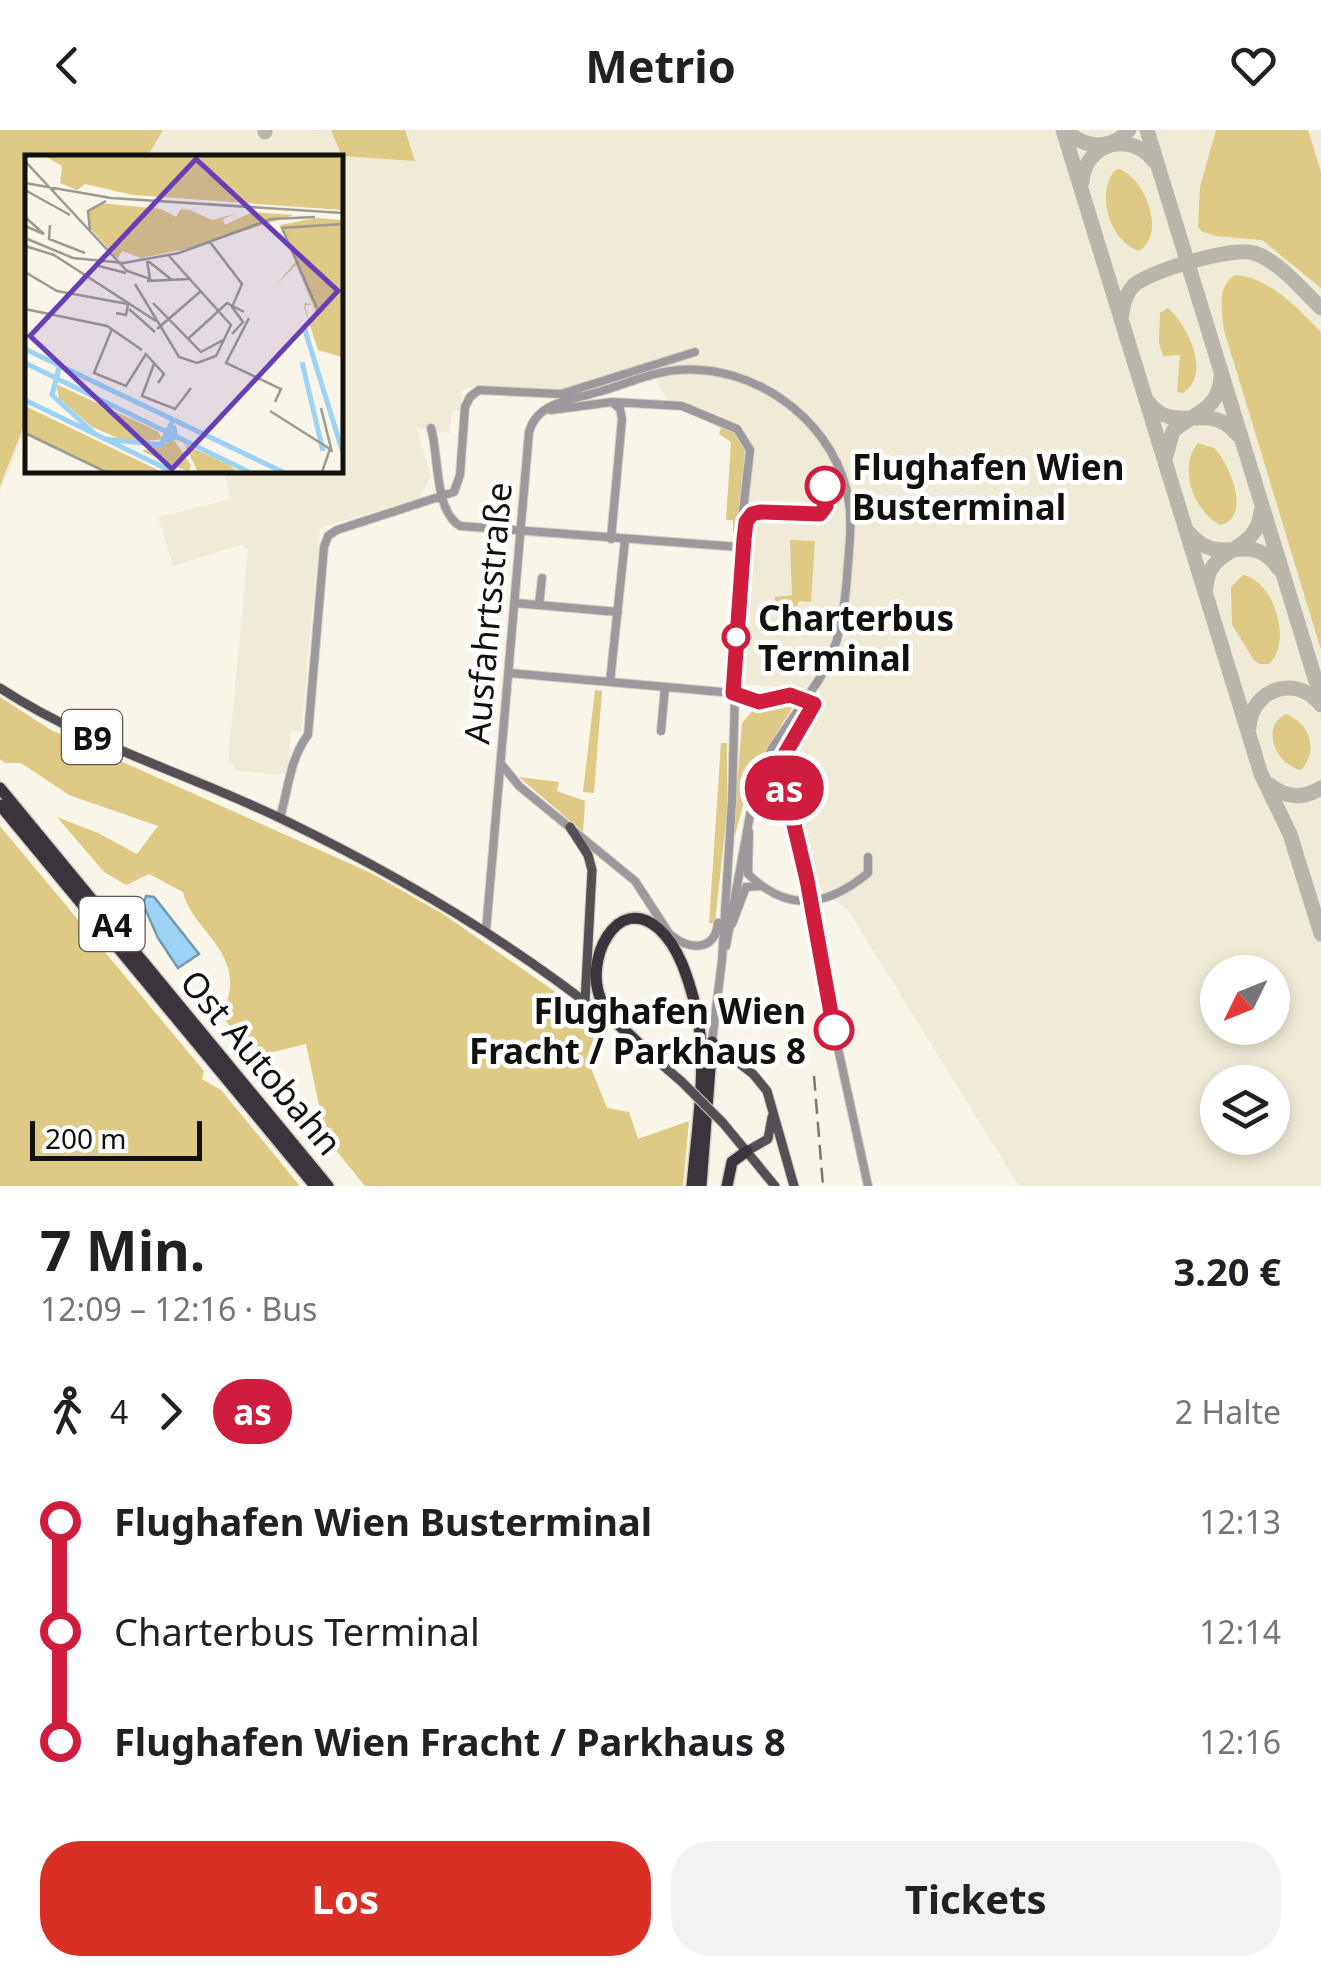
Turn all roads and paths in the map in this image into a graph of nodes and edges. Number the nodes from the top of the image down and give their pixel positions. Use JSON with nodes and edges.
{"nodes":[{"id":1,"x":695,"y":352,"type":"dead end"},
{"id":2,"x":612,"y":402,"type":"junction"},
{"id":3,"x":544,"y":410,"type":"junction"},
{"id":4,"x":431,"y":428,"type":"dead end"},
{"id":5,"x":444,"y":496,"type":"junction"},
{"id":6,"x":520,"y":530,"type":"junction"},
{"id":7,"x":611,"y":539,"type":"junction"},
{"id":8,"x":624,"y":540,"type":"junction"},
{"id":9,"x":739,"y":548,"type":"junction"},
{"id":10,"x":542,"y":578,"type":"dead end"},
{"id":11,"x":515,"y":603,"type":"junction"},
{"id":12,"x":539,"y":605,"type":"junction"},
{"id":13,"x":618,"y":612,"type":"junction"},
{"id":14,"x":509,"y":673,"type":"junction"},
{"id":15,"x":610,"y":682,"type":"junction"},
{"id":16,"x":664,"y":686,"type":"junction"},
{"id":17,"x":0,"y":688,"type":"edge"},
{"id":18,"x":733,"y":693,"type":"junction"},
{"id":19,"x":661,"y":731,"type":"dead end"},
{"id":20,"x":501,"y":760,"type":"junction"},
{"id":21,"x":519,"y":786,"type":"junction"},
{"id":22,"x":0,"y":788,"type":"edge"},
{"id":23,"x":498,"y":795,"type":"junction"},
{"id":24,"x":0,"y":806,"type":"edge"},
{"id":25,"x":280,"y":818,"type":"junction"},
{"id":26,"x":748,"y":824,"type":"junction"},
{"id":27,"x":570,"y":828,"type":"junction"},
{"id":28,"x":868,"y":858,"type":"dead end"},
{"id":29,"x":765,"y":888,"type":"junction"},
{"id":30,"x":724,"y":898,"type":"junction"},
{"id":31,"x":810,"y":902,"type":"junction"},
{"id":32,"x":729,"y":928,"type":"junction"},
{"id":33,"x":486,"y":931,"type":"junction"},
{"id":34,"x":671,"y":935,"type":"junction"},
{"id":35,"x":722,"y":960,"type":"junction"},
{"id":36,"x":682,"y":964,"type":"junction"},
{"id":37,"x":585,"y":974,"type":"junction"},
{"id":38,"x":567,"y":988,"type":"junction"},
{"id":39,"x":596,"y":988,"type":"junction"},
{"id":40,"x":584,"y":1001,"type":"junction"},
{"id":41,"x":712,"y":1042,"type":"junction"},
{"id":42,"x":642,"y":1048,"type":"junction"},
{"id":43,"x":219,"y":1062,"type":"junction"},
{"id":44,"x":235,"y":1082,"type":"junction"},
{"id":45,"x":771,"y":1101,"type":"junction"},
{"id":46,"x":747,"y":1152,"type":"junction"},
{"id":47,"x":315,"y":1186,"type":"edge"},
{"id":48,"x":328,"y":1186,"type":"edge"},
{"id":49,"x":692,"y":1186,"type":"edge"},
{"id":50,"x":701,"y":1186,"type":"edge"},
{"id":51,"x":727,"y":1186,"type":"edge"},
{"id":52,"x":776,"y":1186,"type":"edge"},
{"id":53,"x":794,"y":1186,"type":"edge"},
{"id":54,"x":868,"y":1186,"type":"edge"}],
"edges":[{"from":1,"to":5,"type":"street"},
{"from":2,"to":3,"type":"street"},
{"from":2,"to":7,"type":"street"},
{"from":2,"to":9,"type":"street"},
{"from":3,"to":6,"type":"street","name":"Ausfahrtsstraße"},
{"from":3,"to":26,"type":"street","bridge":true},
{"from":4,"to":5,"type":"street"},
{"from":5,"to":6,"type":"street"},
{"from":5,"to":25,"type":"street"},
{"from":6,"to":7,"type":"street"},
{"from":6,"to":11,"type":"street","name":"Ausfahrtsstraße"},
{"from":7,"to":8,"type":"street"},
{"from":8,"to":9,"type":"street"},
{"from":8,"to":13,"type":"street"},
{"from":9,"to":18,"type":"street"},
{"from":10,"to":12,"type":"street"},
{"from":11,"to":12,"type":"street"},
{"from":11,"to":14,"type":"street","name":"Ausfahrtsstraße"},
{"from":12,"to":13,"type":"street"},
{"from":13,"to":15,"type":"street"},
{"from":14,"to":15,"type":"street"},
{"from":14,"to":20,"type":"street","name":"Ausfahrtsstraße"},
{"from":15,"to":16,"type":"street"},
{"from":16,"to":18,"type":"street"},
{"from":16,"to":19,"type":"street"},
{"from":17,"to":25,"type":"main road","number":"B9"},
{"from":18,"to":30,"type":"street"},
{"from":20,"to":21,"type":"street","name":"Ausfahrtsstraße"},
{"from":20,"to":23,"type":"street"},
{"from":21,"to":23,"type":"street"},
{"from":21,"to":27,"type":"street","name":"Ausfahrtsstraße"},
{"from":22,"to":43,"type":"highway","name":"Ost Autobahn","number":"A4"},
{"from":23,"to":33,"type":"street"},
{"from":24,"to":43,"type":"highway","name":"Ost Autobahn","number":"A4"},
{"from":25,"to":33,"type":"main road","number":"B9"},
{"from":26,"to":29,"type":"street"},
{"from":26,"to":32,"type":"street"},
{"from":27,"to":34,"type":"street","name":"Ausfahrtsstraße"},
{"from":27,"to":37,"type":"main road"},
{"from":28,"to":31,"type":"street"},
{"from":29,"to":31,"type":"street"},
{"from":29,"to":32,"type":"street"},
{"from":30,"to":34,"type":"street"},
{"from":30,"to":35,"type":"street"},
{"from":31,"to":54,"type":"street"},
{"from":32,"to":35,"type":"street"},
{"from":33,"to":38,"type":"main road","number":"B9"},
{"from":34,"to":36,"type":"street","name":"Ausfahrtsstraße"},
{"from":35,"to":41,"type":"street"},
{"from":36,"to":39,"type":"highway"},
{"from":36,"to":49,"type":"highway"},
{"from":37,"to":38,"type":"main road"},
{"from":37,"to":40,"type":"main road"},
{"from":38,"to":40,"type":"main road","number":"B9"},
{"from":39,"to":40,"type":"highway"},
{"from":39,"to":42,"type":"highway"},
{"from":40,"to":42,"type":"main road","number":"B9"},
{"from":41,"to":45,"type":"main road"},
{"from":41,"to":50,"type":"highway"},
{"from":42,"to":46,"type":"main road","number":"B9","bridge":true},
{"from":43,"to":44,"type":"highway","name":"Ost Autobahn","number":"A4"},
{"from":44,"to":47,"type":"highway","name":"Ost Autobahn","number":"A4"},
{"from":44,"to":48,"type":"highway","name":"Ost Autobahn","number":"A4"},
{"from":45,"to":46,"type":"main road"},
{"from":45,"to":53,"type":"main road"},
{"from":46,"to":51,"type":"highway"},
{"from":46,"to":52,"type":"main road","number":"B9"}]}
